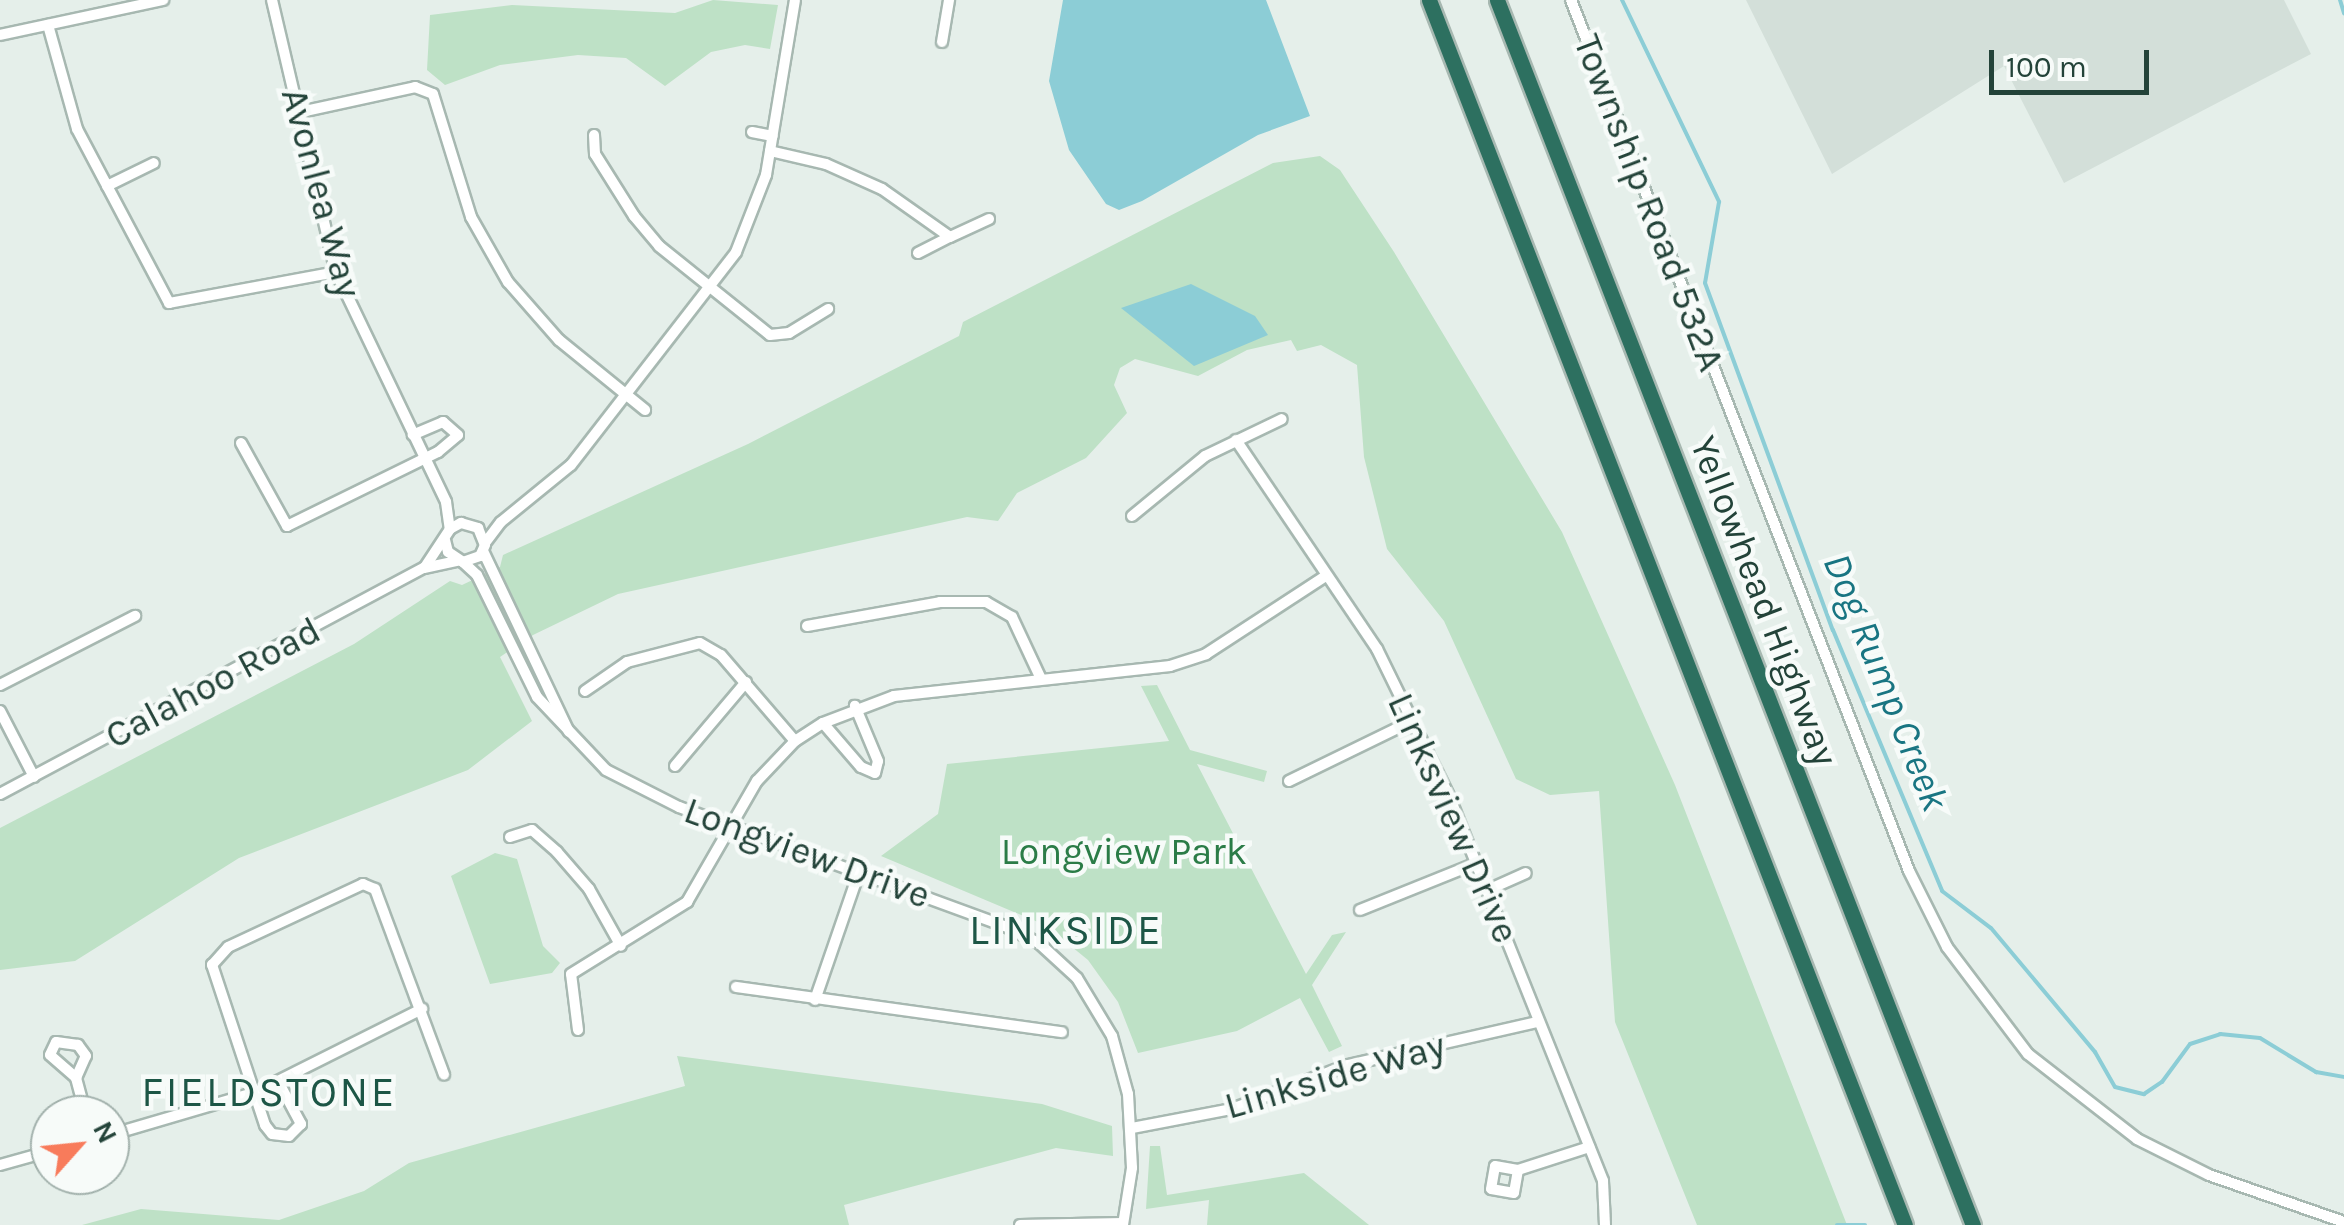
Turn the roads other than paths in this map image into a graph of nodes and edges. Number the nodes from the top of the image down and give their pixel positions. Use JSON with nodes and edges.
{"nodes":[{"id":1,"x":163,"y":0,"type":"edge"},
{"id":2,"x":272,"y":0,"type":"edge"},
{"id":3,"x":795,"y":0,"type":"edge"},
{"id":4,"x":949,"y":0,"type":"edge"},
{"id":5,"x":1429,"y":0,"type":"edge"},
{"id":6,"x":1496,"y":0,"type":"edge"},
{"id":7,"x":1571,"y":0,"type":"edge"},
{"id":8,"x":48,"y":24,"type":"junction"},
{"id":9,"x":0,"y":34,"type":"edge"},
{"id":10,"x":942,"y":42,"type":"dead end"},
{"id":11,"x":296,"y":113,"type":"junction"},
{"id":12,"x":752,"y":132,"type":"dead end"},
{"id":13,"x":594,"y":135,"type":"dead end"},
{"id":14,"x":773,"y":136,"type":"junction"},
{"id":15,"x":770,"y":151,"type":"junction"},
{"id":16,"x":154,"y":163,"type":"dead end"},
{"id":17,"x":107,"y":186,"type":"junction"},
{"id":18,"x":988,"y":219,"type":"dead end"},
{"id":19,"x":950,"y":238,"type":"junction"},
{"id":20,"x":918,"y":253,"type":"dead end"},
{"id":21,"x":336,"y":272,"type":"junction"},
{"id":22,"x":713,"y":287,"type":"junction"},
{"id":23,"x":828,"y":309,"type":"dead end"},
{"id":24,"x":626,"y":395,"type":"junction"},
{"id":25,"x":645,"y":410,"type":"dead end"},
{"id":26,"x":1282,"y":419,"type":"dead end"},
{"id":27,"x":413,"y":435,"type":"junction"},
{"id":28,"x":1236,"y":440,"type":"junction"},
{"id":29,"x":240,"y":443,"type":"dead end"},
{"id":30,"x":424,"y":457,"type":"junction"},
{"id":31,"x":446,"y":502,"type":"junction"},
{"id":32,"x":1132,"y":516,"type":"dead end"},
{"id":33,"x":500,"y":522,"type":"junction"},
{"id":34,"x":470,"y":524,"type":"junction"},
{"id":35,"x":448,"y":535,"type":"junction"},
{"id":36,"x":484,"y":547,"type":"junction"},
{"id":37,"x":460,"y":561,"type":"junction"},
{"id":38,"x":424,"y":568,"type":"junction"},
{"id":39,"x":1324,"y":577,"type":"junction"},
{"id":40,"x":135,"y":616,"type":"dead end"},
{"id":41,"x":806,"y":626,"type":"dead end"},
{"id":42,"x":1041,"y":679,"type":"junction"},
{"id":43,"x":746,"y":682,"type":"junction"},
{"id":44,"x":0,"y":685,"type":"edge"},
{"id":45,"x":585,"y":691,"type":"dead end"},
{"id":46,"x":855,"y":706,"type":"junction"},
{"id":47,"x":0,"y":711,"type":"edge"},
{"id":48,"x":1412,"y":720,"type":"junction"},
{"id":49,"x":823,"y":723,"type":"junction"},
{"id":50,"x":795,"y":741,"type":"junction"},
{"id":51,"x":574,"y":742,"type":"junction"},
{"id":52,"x":675,"y":766,"type":"dead end"},
{"id":53,"x":34,"y":777,"type":"junction"},
{"id":54,"x":1289,"y":781,"type":"dead end"},
{"id":55,"x":0,"y":794,"type":"edge"},
{"id":56,"x":734,"y":826,"type":"junction"},
{"id":57,"x":510,"y":836,"type":"dead end"},
{"id":58,"x":1478,"y":862,"type":"junction"},
{"id":59,"x":860,"y":869,"type":"junction"},
{"id":60,"x":1526,"y":873,"type":"dead end"},
{"id":61,"x":1490,"y":889,"type":"junction"},
{"id":62,"x":1360,"y":910,"type":"dead end"},
{"id":63,"x":621,"y":946,"type":"junction"},
{"id":64,"x":736,"y":987,"type":"dead end"},
{"id":65,"x":814,"y":1000,"type":"junction"},
{"id":66,"x":422,"y":1009,"type":"junction"},
{"id":67,"x":1537,"y":1022,"type":"junction"},
{"id":68,"x":578,"y":1030,"type":"dead end"},
{"id":69,"x":1062,"y":1032,"type":"dead end"},
{"id":70,"x":444,"y":1075,"type":"dead end"},
{"id":71,"x":76,"y":1078,"type":"dead end"},
{"id":72,"x":278,"y":1081,"type":"junction"},
{"id":73,"x":256,"y":1092,"type":"junction"},
{"id":74,"x":81,"y":1095,"type":"edge"},
{"id":75,"x":1132,"y":1128,"type":"junction"},
{"id":76,"x":130,"y":1129,"type":"edge"},
{"id":77,"x":1589,"y":1147,"type":"junction"},
{"id":78,"x":30,"y":1156,"type":"edge"},
{"id":79,"x":0,"y":1165,"type":"edge"},
{"id":80,"x":1518,"y":1170,"type":"dead end"},
{"id":81,"x":2344,"y":1222,"type":"edge"},
{"id":82,"x":1123,"y":1224,"type":"edge"},
{"id":83,"x":1020,"y":1225,"type":"edge"},
{"id":84,"x":1605,"y":1225,"type":"edge"},
{"id":85,"x":1906,"y":1225,"type":"edge"},
{"id":86,"x":1973,"y":1225,"type":"edge"}],
"edges":[{"from":1,"to":8,"type":"street"},
{"from":2,"to":11,"type":"street","name":"Avonlea Way"},
{"from":3,"to":14,"type":"street"},
{"from":4,"to":10,"type":"street"},
{"from":5,"to":85,"type":"highway"},
{"from":6,"to":86,"type":"highway","name":"Yellowhead Highway"},
{"from":7,"to":81,"type":"street","name":"Township Road 532A"},
{"from":8,"to":9,"type":"street"},
{"from":8,"to":17,"type":"street"},
{"from":11,"to":21,"type":"street","name":"Avonlea Way"},
{"from":11,"to":24,"type":"street"},
{"from":12,"to":14,"type":"street"},
{"from":13,"to":22,"type":"street"},
{"from":14,"to":15,"type":"street"},
{"from":15,"to":19,"type":"street"},
{"from":15,"to":22,"type":"street"},
{"from":16,"to":17,"type":"street"},
{"from":17,"to":21,"type":"street"},
{"from":18,"to":19,"type":"street"},
{"from":19,"to":20,"type":"street"},
{"from":21,"to":27,"type":"street","name":"Avonlea Way"},
{"from":22,"to":23,"type":"street"},
{"from":22,"to":24,"type":"street"},
{"from":24,"to":25,"type":"street"},
{"from":24,"to":33,"type":"street"},
{"from":26,"to":28,"type":"street"},
{"from":27,"to":30,"type":"street","name":"Avonlea Way"},
{"from":27,"to":30,"type":"street"},
{"from":28,"to":32,"type":"street"},
{"from":28,"to":39,"type":"street","name":"Linksview Drive"},
{"from":29,"to":30,"type":"street"},
{"from":30,"to":31,"type":"street","name":"Avonlea Way"},
{"from":31,"to":34,"type":"street","name":"Avonlea Way"},
{"from":31,"to":35,"type":"street","name":"Avonlea Way"},
{"from":33,"to":34,"type":"street"},
{"from":33,"to":36,"type":"street"},
{"from":34,"to":35,"type":"street"},
{"from":34,"to":36,"type":"street","name":"Avonlea Way"},
{"from":35,"to":37,"type":"street","name":"Longview Drive"},
{"from":35,"to":38,"type":"street","name":"Calahoo Road"},
{"from":36,"to":37,"type":"street","name":"Calahoo Road"},
{"from":36,"to":51,"type":"street","name":"Longview Drive"},
{"from":37,"to":38,"type":"street","name":"Calahoo Road"},
{"from":37,"to":51,"type":"street","name":"Longview Drive"},
{"from":38,"to":53,"type":"street","name":"Calahoo Road"},
{"from":39,"to":42,"type":"street"},
{"from":39,"to":48,"type":"street","name":"Linksview Drive"},
{"from":40,"to":44,"type":"street"},
{"from":41,"to":42,"type":"street"},
{"from":42,"to":46,"type":"street"},
{"from":43,"to":45,"type":"street"},
{"from":43,"to":50,"type":"street"},
{"from":43,"to":52,"type":"street"},
{"from":46,"to":49,"type":"street"},
{"from":46,"to":49,"type":"street"},
{"from":47,"to":53,"type":"street"},
{"from":48,"to":54,"type":"street"},
{"from":48,"to":58,"type":"street","name":"Linksview Drive"},
{"from":49,"to":50,"type":"street"},
{"from":50,"to":56,"type":"street"},
{"from":51,"to":56,"type":"street","name":"Longview Drive"},
{"from":53,"to":55,"type":"street","name":"Calahoo Road"},
{"from":56,"to":59,"type":"street","name":"Longview Drive"},
{"from":56,"to":63,"type":"street"},
{"from":57,"to":63,"type":"street"},
{"from":58,"to":61,"type":"street","name":"Linksview Drive"},
{"from":58,"to":62,"type":"street"},
{"from":59,"to":65,"type":"street"},
{"from":59,"to":75,"type":"street","name":"Longview Drive"},
{"from":60,"to":61,"type":"street"},
{"from":61,"to":67,"type":"street","name":"Linksview Drive"},
{"from":63,"to":68,"type":"street"},
{"from":64,"to":65,"type":"street"},
{"from":65,"to":69,"type":"street"},
{"from":66,"to":70,"type":"street"},
{"from":66,"to":72,"type":"street"},
{"from":66,"to":73,"type":"street"},
{"from":67,"to":75,"type":"street","name":"Linkside Way"},
{"from":67,"to":77,"type":"street","name":"Linksview Drive"},
{"from":71,"to":74,"type":"street"},
{"from":72,"to":73,"type":"street"},
{"from":72,"to":73,"type":"street"},
{"from":73,"to":76,"type":"street"},
{"from":75,"to":82,"type":"street","name":"Longview Drive"},
{"from":77,"to":80,"type":"street"},
{"from":77,"to":84,"type":"street","name":"Linksview Drive"},
{"from":78,"to":79,"type":"street"},
{"from":82,"to":83,"type":"street"}]}
